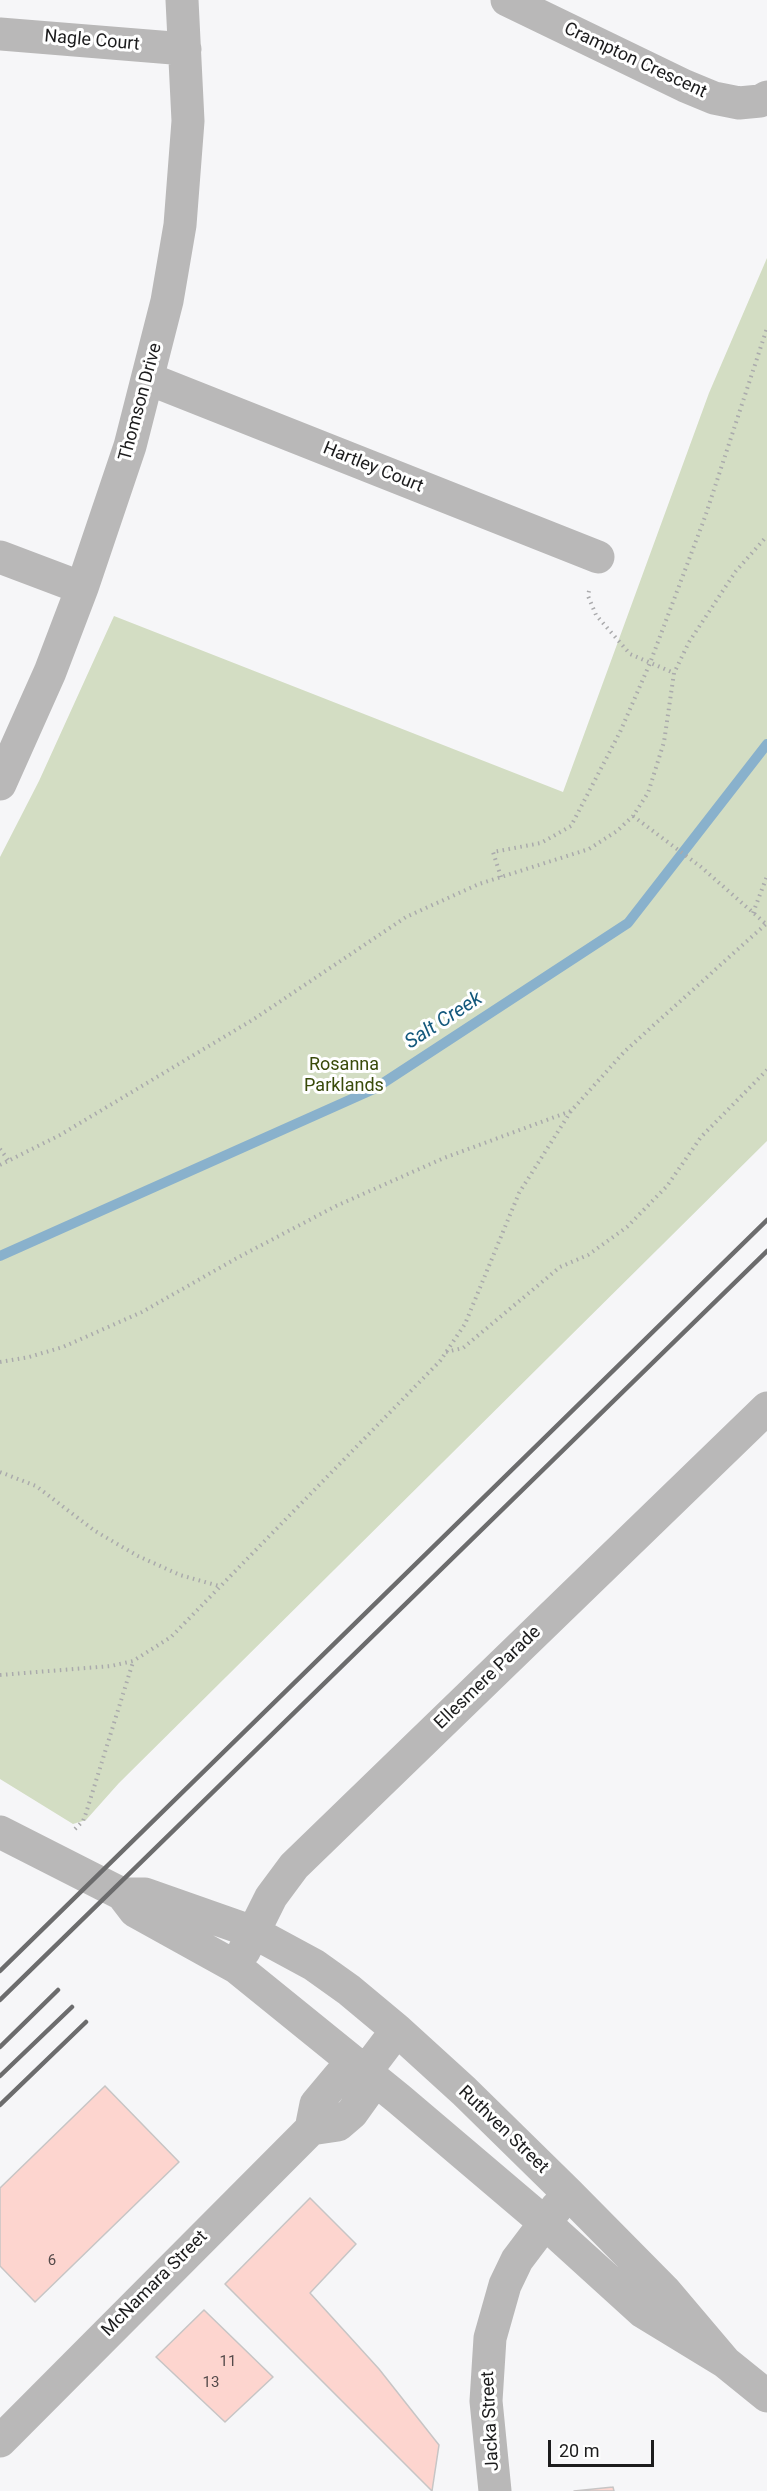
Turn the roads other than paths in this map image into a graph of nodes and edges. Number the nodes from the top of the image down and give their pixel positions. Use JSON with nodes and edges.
{"nodes":[{"id":1,"x":182,"y":0,"type":"edge"},
{"id":2,"x":507,"y":0,"type":"edge"},
{"id":3,"x":0,"y":34,"type":"edge"},
{"id":4,"x":185,"y":49,"type":"junction"},
{"id":5,"x":767,"y":97,"type":"edge"},
{"id":6,"x":149,"y":379,"type":"junction"},
{"id":7,"x":0,"y":557,"type":"edge"},
{"id":8,"x":598,"y":557,"type":"road end"},
{"id":9,"x":82,"y":588,"type":"junction"},
{"id":10,"x":0,"y":784,"type":"edge"},
{"id":11,"x":767,"y":1408,"type":"edge"},
{"id":12,"x":0,"y":1832,"type":"edge"},
{"id":13,"x":122,"y":1894,"type":"junction"},
{"id":14,"x":253,"y":1932,"type":"junction"},
{"id":15,"x":236,"y":1967,"type":"junction"},
{"id":16,"x":397,"y":2030,"type":"junction"},
{"id":17,"x":366,"y":2071,"type":"junction"},
{"id":18,"x":568,"y":2193,"type":"junction"},
{"id":19,"x":545,"y":2223,"type":"junction"},
{"id":20,"x":724,"y":2362,"type":"junction"},
{"id":21,"x":767,"y":2396,"type":"edge"},
{"id":22,"x":0,"y":2441,"type":"edge"},
{"id":23,"x":495,"y":2491,"type":"edge"}],
"edges":[{"from":1,"to":4,"type":"street","name":"Thomson Drive"},
{"from":2,"to":5,"type":"street","name":"Crampton Crescent"},
{"from":3,"to":4,"type":"street","name":"Nagle Court"},
{"from":4,"to":6,"type":"street","name":"Thomson Drive"},
{"from":6,"to":8,"type":"street","name":"Hartley Court"},
{"from":6,"to":9,"type":"street","name":"Thomson Drive"},
{"from":7,"to":9,"type":"street"},
{"from":9,"to":10,"type":"street","name":"Thomson Drive"},
{"from":11,"to":14,"type":"street","name":"Ellesmere Parade"},
{"from":12,"to":13,"type":"street"},
{"from":13,"to":14,"type":"street","name":"Ruthven Street"},
{"from":13,"to":15,"type":"street","name":"Ruthven Street"},
{"from":14,"to":15,"type":"street","name":"Ellesmere Parade"},
{"from":14,"to":16,"type":"street","name":"Ruthven Street"},
{"from":15,"to":17,"type":"street","name":"Ruthven Street"},
{"from":16,"to":17,"type":"street","name":"McNamara Street"},
{"from":16,"to":18,"type":"street","name":"Ruthven Street"},
{"from":17,"to":19,"type":"street","name":"Ruthven Street"},
{"from":17,"to":22,"type":"street","name":"McNamara Street"},
{"from":18,"to":19,"type":"street","name":"Jacka Street"},
{"from":18,"to":20,"type":"street","name":"Ruthven Street"},
{"from":19,"to":20,"type":"street","name":"Ruthven Street"},
{"from":19,"to":23,"type":"street","name":"Jacka Street"},
{"from":20,"to":21,"type":"street","name":"Ruthven Street"}]}
